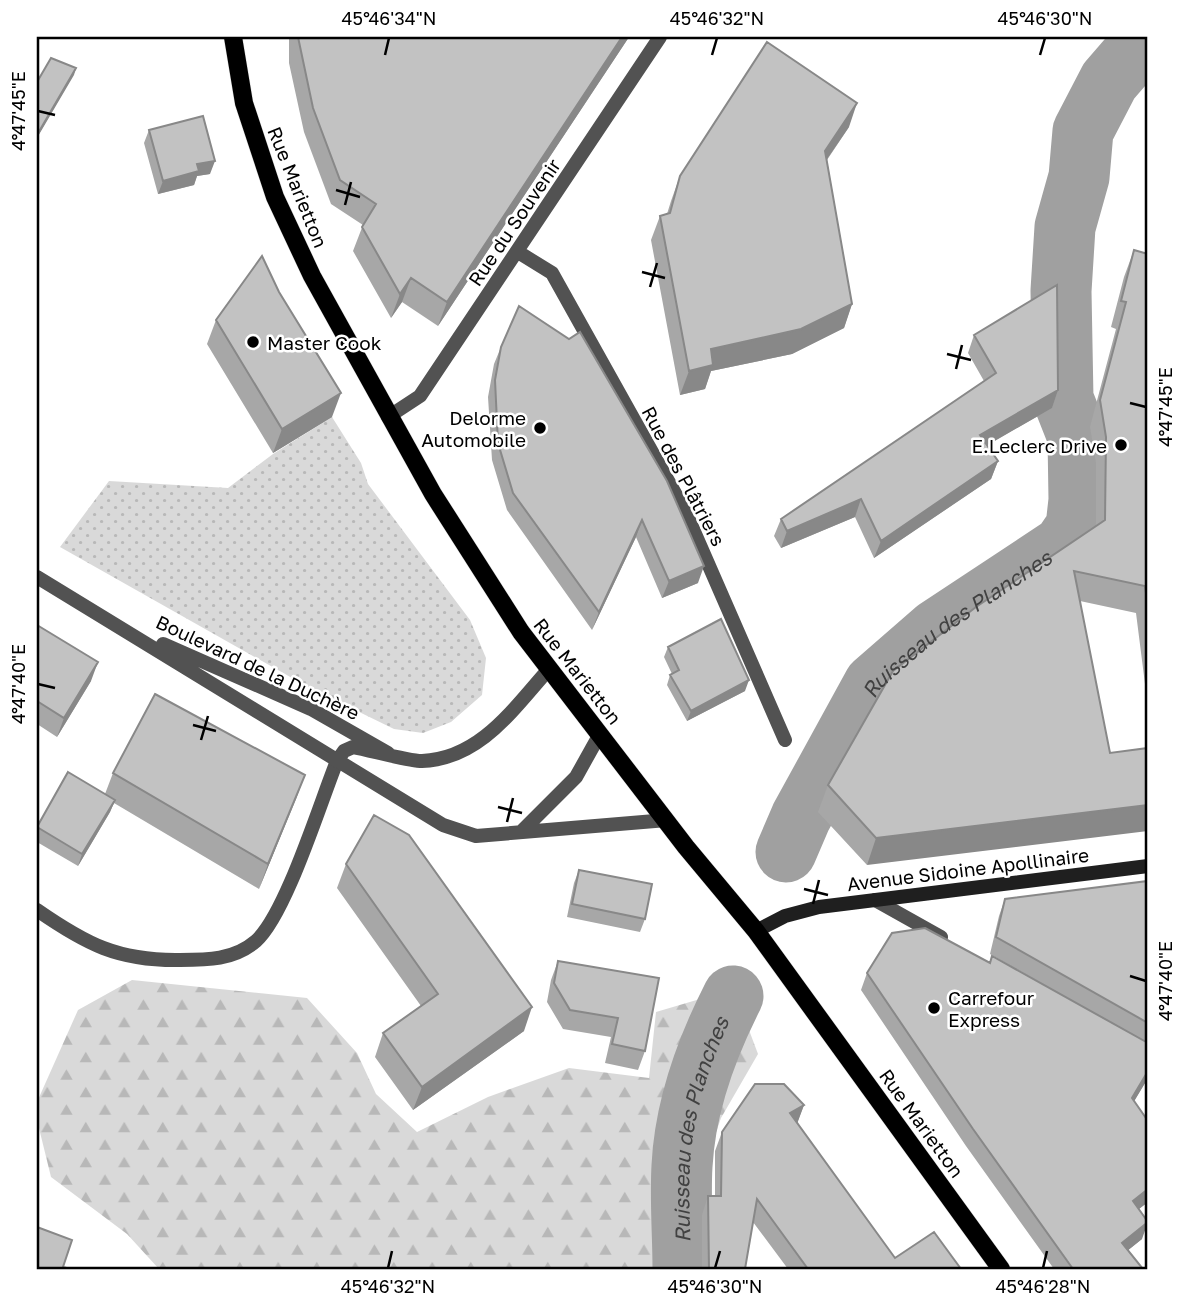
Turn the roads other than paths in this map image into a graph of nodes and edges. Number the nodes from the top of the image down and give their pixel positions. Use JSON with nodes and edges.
{"nodes":[{"id":1,"x":233,"y":37,"type":"edge"},
{"id":2,"x":660,"y":37,"type":"edge"},
{"id":3,"x":518,"y":252,"type":"junction"},
{"id":4,"x":388,"y":417,"type":"junction"},
{"id":5,"x":37,"y":577,"type":"edge"},
{"id":6,"x":109,"y":620,"type":"junction"},
{"id":7,"x":549,"y":669,"type":"junction"},
{"id":8,"x":600,"y":734,"type":"junction"},
{"id":9,"x":785,"y":740,"type":"dead end"},
{"id":10,"x":388,"y":753,"type":"junction"},
{"id":11,"x":337,"y":761,"type":"junction"},
{"id":12,"x":667,"y":820,"type":"junction"},
{"id":13,"x":521,"y":832,"type":"junction"},
{"id":14,"x":1148,"y":866,"type":"edge"},
{"id":15,"x":875,"y":900,"type":"junction"},
{"id":16,"x":37,"y":910,"type":"edge"},
{"id":17,"x":756,"y":931,"type":"junction"},
{"id":18,"x":958,"y":947,"type":"edge"},
{"id":19,"x":1001,"y":1269,"type":"edge"}],
"edges":[{"from":1,"to":4,"type":"main road","name":"Rue Marietton"},
{"from":2,"to":3,"type":"street","name":"Rue du Souvenir"},
{"from":3,"to":4,"type":"street","name":"Rue du Souvenir"},
{"from":3,"to":9,"type":"street","name":"Rue des Plâtriers"},
{"from":4,"to":7,"type":"main road","name":"Rue Marietton"},
{"from":5,"to":6,"type":"street","name":"Boulevard de la Duchère"},
{"from":6,"to":10,"type":"street","name":"Boulevard de la Duchère"},
{"from":6,"to":11,"type":"street","name":"Boulevard de la Duchère"},
{"from":7,"to":8,"type":"main road","name":"Rue Marietton"},
{"from":7,"to":10,"type":"street","name":"Boulevard de la Duchère"},
{"from":8,"to":12,"type":"main road","name":"Rue Marietton"},
{"from":8,"to":13,"type":"street"},
{"from":10,"to":11,"type":"street","name":"Boulevard de la Duchère"},
{"from":11,"to":13,"type":"street","name":"Boulevard de la Duchère"},
{"from":11,"to":16,"type":"street"},
{"from":12,"to":13,"type":"street","name":"Boulevard de la Duchère"},
{"from":12,"to":17,"type":"main road","name":"Rue Marietton"},
{"from":14,"to":15,"type":"main road","name":"Avenue Sidoine Apollinaire"},
{"from":15,"to":17,"type":"main road","name":"Avenue Sidoine Apollinaire"},
{"from":15,"to":18,"type":"street"},
{"from":17,"to":19,"type":"main road","name":"Rue Marietton"}]}
